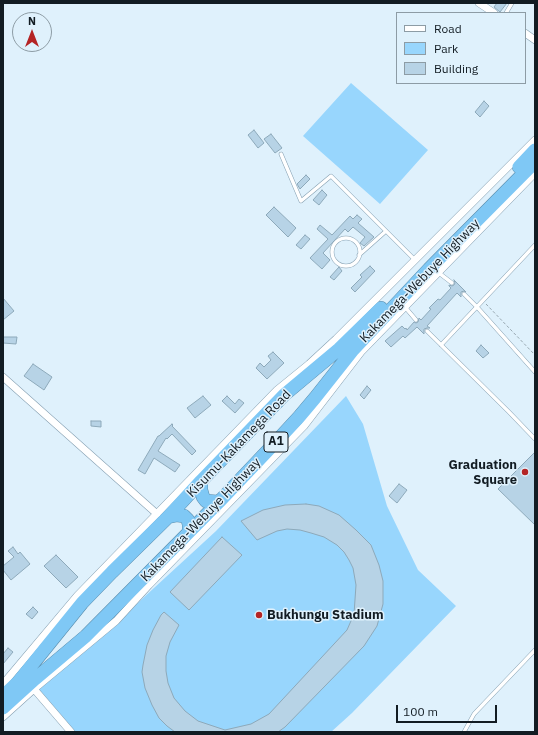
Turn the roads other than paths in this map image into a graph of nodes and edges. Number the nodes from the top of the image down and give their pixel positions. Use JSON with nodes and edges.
{"nodes":[{"id":1,"x":479,"y":3,"type":"edge"},
{"id":2,"x":512,"y":3,"type":"edge"},
{"id":3,"x":492,"y":12,"type":"edge"},
{"id":4,"x":507,"y":12,"type":"edge"},
{"id":5,"x":526,"y":34,"type":"edge"},
{"id":6,"x":535,"y":40,"type":"edge"},
{"id":7,"x":535,"y":140,"type":"edge"},
{"id":8,"x":535,"y":150,"type":"edge"},
{"id":9,"x":282,"y":154,"type":"dead end"},
{"id":10,"x":535,"y":162,"type":"edge"},
{"id":11,"x":535,"y":173,"type":"edge"},
{"id":12,"x":386,"y":231,"type":"junction"},
{"id":13,"x":535,"y":245,"type":"edge"},
{"id":14,"x":359,"y":256,"type":"junction"},
{"id":15,"x":415,"y":260,"type":"junction"},
{"id":16,"x":438,"y":272,"type":"junction"},
{"id":17,"x":452,"y":283,"type":"dead end"},
{"id":18,"x":464,"y":294,"type":"dead end"},
{"id":19,"x":404,"y":307,"type":"junction"},
{"id":20,"x":477,"y":307,"type":"junction"},
{"id":21,"x":416,"y":320,"type":"dead end"},
{"id":22,"x":427,"y":331,"type":"dead end"},
{"id":23,"x":441,"y":345,"type":"junction"},
{"id":24,"x":535,"y":372,"type":"edge"},
{"id":25,"x":3,"y":377,"type":"edge"},
{"id":26,"x":297,"y":385,"type":"junction"},
{"id":27,"x":281,"y":387,"type":"junction"},
{"id":28,"x":319,"y":406,"type":"junction"},
{"id":29,"x":304,"y":411,"type":"junction"},
{"id":30,"x":535,"y":439,"type":"edge"},
{"id":31,"x":201,"y":481,"type":"junction"},
{"id":32,"x":219,"y":502,"type":"junction"},
{"id":33,"x":163,"y":516,"type":"junction"},
{"id":34,"x":189,"y":531,"type":"junction"},
{"id":35,"x":535,"y":650,"type":"edge"},
{"id":36,"x":36,"y":683,"type":"junction"},
{"id":37,"x":3,"y":684,"type":"edge"},
{"id":38,"x":3,"y":696,"type":"edge"},
{"id":39,"x":3,"y":708,"type":"edge"},
{"id":40,"x":3,"y":717,"type":"edge"},
{"id":41,"x":71,"y":732,"type":"edge"},
{"id":42,"x":464,"y":732,"type":"edge"}],
"edges":[{"from":1,"to":3,"type":"street"},
{"from":2,"to":4,"type":"lane"},
{"from":5,"to":6,"type":"street"},
{"from":7,"to":15,"type":"street"},
{"from":8,"to":26,"type":"highway","name":"Kisumu-Kakamega Road","number":"A1"},
{"from":9,"to":12,"type":"lane"},
{"from":10,"to":29,"type":"highway","name":"Kakamega-Webuye Highway","number":"A1"},
{"from":11,"to":16,"type":"street"},
{"from":12,"to":14,"type":"lane"},
{"from":12,"to":15,"type":"lane"},
{"from":13,"to":20,"type":"lane"},
{"from":14,"to":14,"type":"lane"},
{"from":15,"to":27,"type":"street"},
{"from":16,"to":17,"type":"lane"},
{"from":16,"to":19,"type":"street"},
{"from":18,"to":20,"type":"lane"},
{"from":19,"to":21,"type":"lane"},
{"from":19,"to":28,"type":"street"},
{"from":20,"to":23,"type":"lane"},
{"from":20,"to":24,"type":"lane"},
{"from":22,"to":23,"type":"lane"},
{"from":23,"to":30,"type":"lane"},
{"from":25,"to":33,"type":"street"},
{"from":26,"to":27,"type":"street"},
{"from":26,"to":31,"type":"highway","name":"Kisumu-Kakamega Road","number":"A1"},
{"from":27,"to":33,"type":"street"},
{"from":28,"to":29,"type":"street"},
{"from":28,"to":36,"type":"street"},
{"from":29,"to":32,"type":"highway","name":"Kakamega-Webuye Highway","number":"A1"},
{"from":31,"to":32,"type":"highway"},
{"from":31,"to":33,"type":"highway","name":"Kisumu-Kakamega Road","number":"A1"},
{"from":32,"to":34,"type":"highway","name":"Kakamega-Webuye Highway","number":"A1"},
{"from":33,"to":34,"type":"highway"},
{"from":33,"to":37,"type":"street"},
{"from":33,"to":38,"type":"highway","name":"Kisumu-Kakamega Road","number":"A1"},
{"from":34,"to":36,"type":"highway","name":"Kakamega-Webuye Highway","number":"A1"},
{"from":35,"to":42,"type":"lane"},
{"from":36,"to":39,"type":"highway","name":"Kakamega-Webuye Highway","number":"A1"},
{"from":36,"to":40,"type":"street"},
{"from":36,"to":41,"type":"street"}]}
